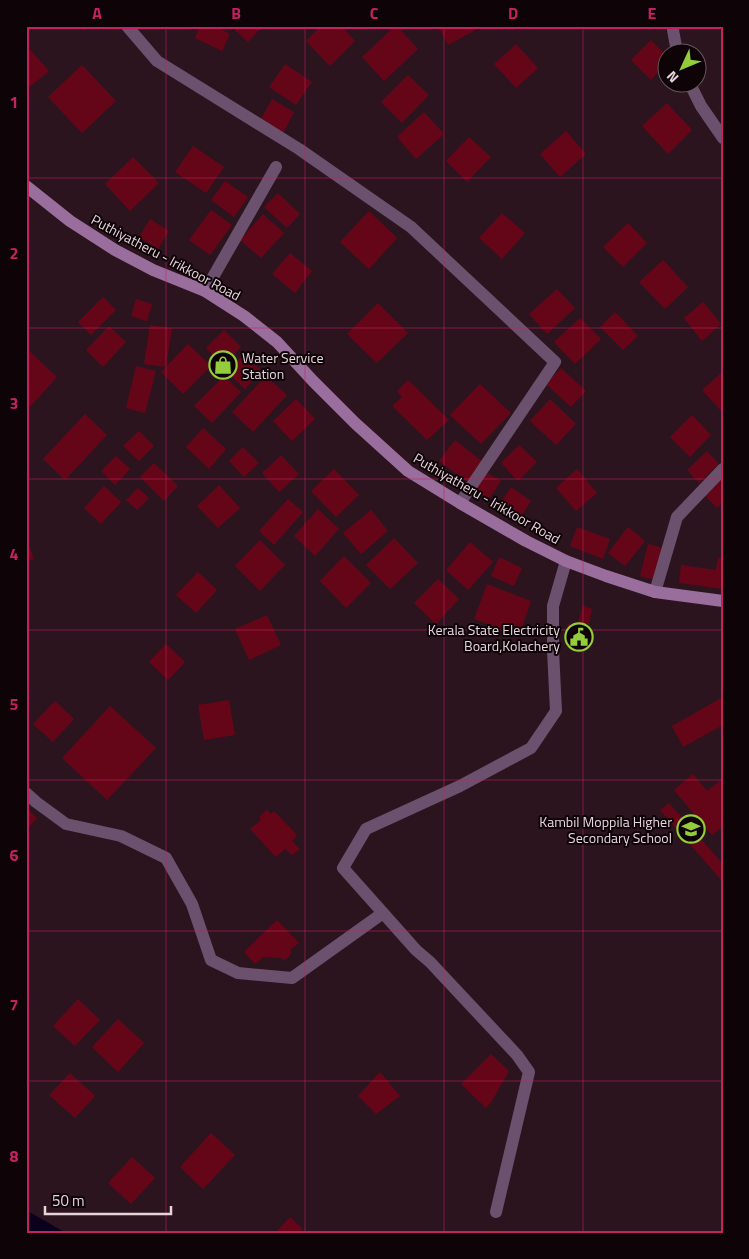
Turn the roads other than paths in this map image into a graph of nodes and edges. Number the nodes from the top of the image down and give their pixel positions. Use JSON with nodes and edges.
{"nodes":[{"id":1,"x":127,"y":26,"type":"edge"},
{"id":2,"x":674,"y":26,"type":"edge"},
{"id":3,"x":675,"y":42,"type":"edge"},
{"id":4,"x":694,"y":92,"type":"edge"},
{"id":5,"x":723,"y":138,"type":"edge"},
{"id":6,"x":276,"y":167,"type":"dead end"},
{"id":7,"x":26,"y":186,"type":"edge"},
{"id":8,"x":205,"y":292,"type":"junction"},
{"id":9,"x":723,"y":469,"type":"edge"},
{"id":10,"x":460,"y":503,"type":"junction"},
{"id":11,"x":566,"y":561,"type":"junction"},
{"id":12,"x":655,"y":592,"type":"junction"},
{"id":13,"x":723,"y":601,"type":"edge"},
{"id":14,"x":26,"y":793,"type":"edge"},
{"id":15,"x":383,"y":913,"type":"junction"},
{"id":16,"x":496,"y":1212,"type":"dead end"}],
"edges":[{"from":1,"to":10,"type":"street"},
{"from":2,"to":3,"type":"street"},
{"from":4,"to":5,"type":"street"},
{"from":6,"to":8,"type":"street"},
{"from":7,"to":8,"type":"main road","name":"Puthiyatheru - Irikkoor Road"},
{"from":8,"to":10,"type":"main road","name":"Puthiyatheru - Irikkoor Road"},
{"from":9,"to":12,"type":"street"},
{"from":10,"to":11,"type":"main road","name":"Puthiyatheru - Irikkoor Road"},
{"from":11,"to":12,"type":"main road","name":"Puthiyatheru - Irikkoor Road"},
{"from":11,"to":15,"type":"street"},
{"from":12,"to":13,"type":"main road","name":"Puthiyatheru - Irikkoor Road"},
{"from":14,"to":15,"type":"street"},
{"from":15,"to":16,"type":"street"}]}
